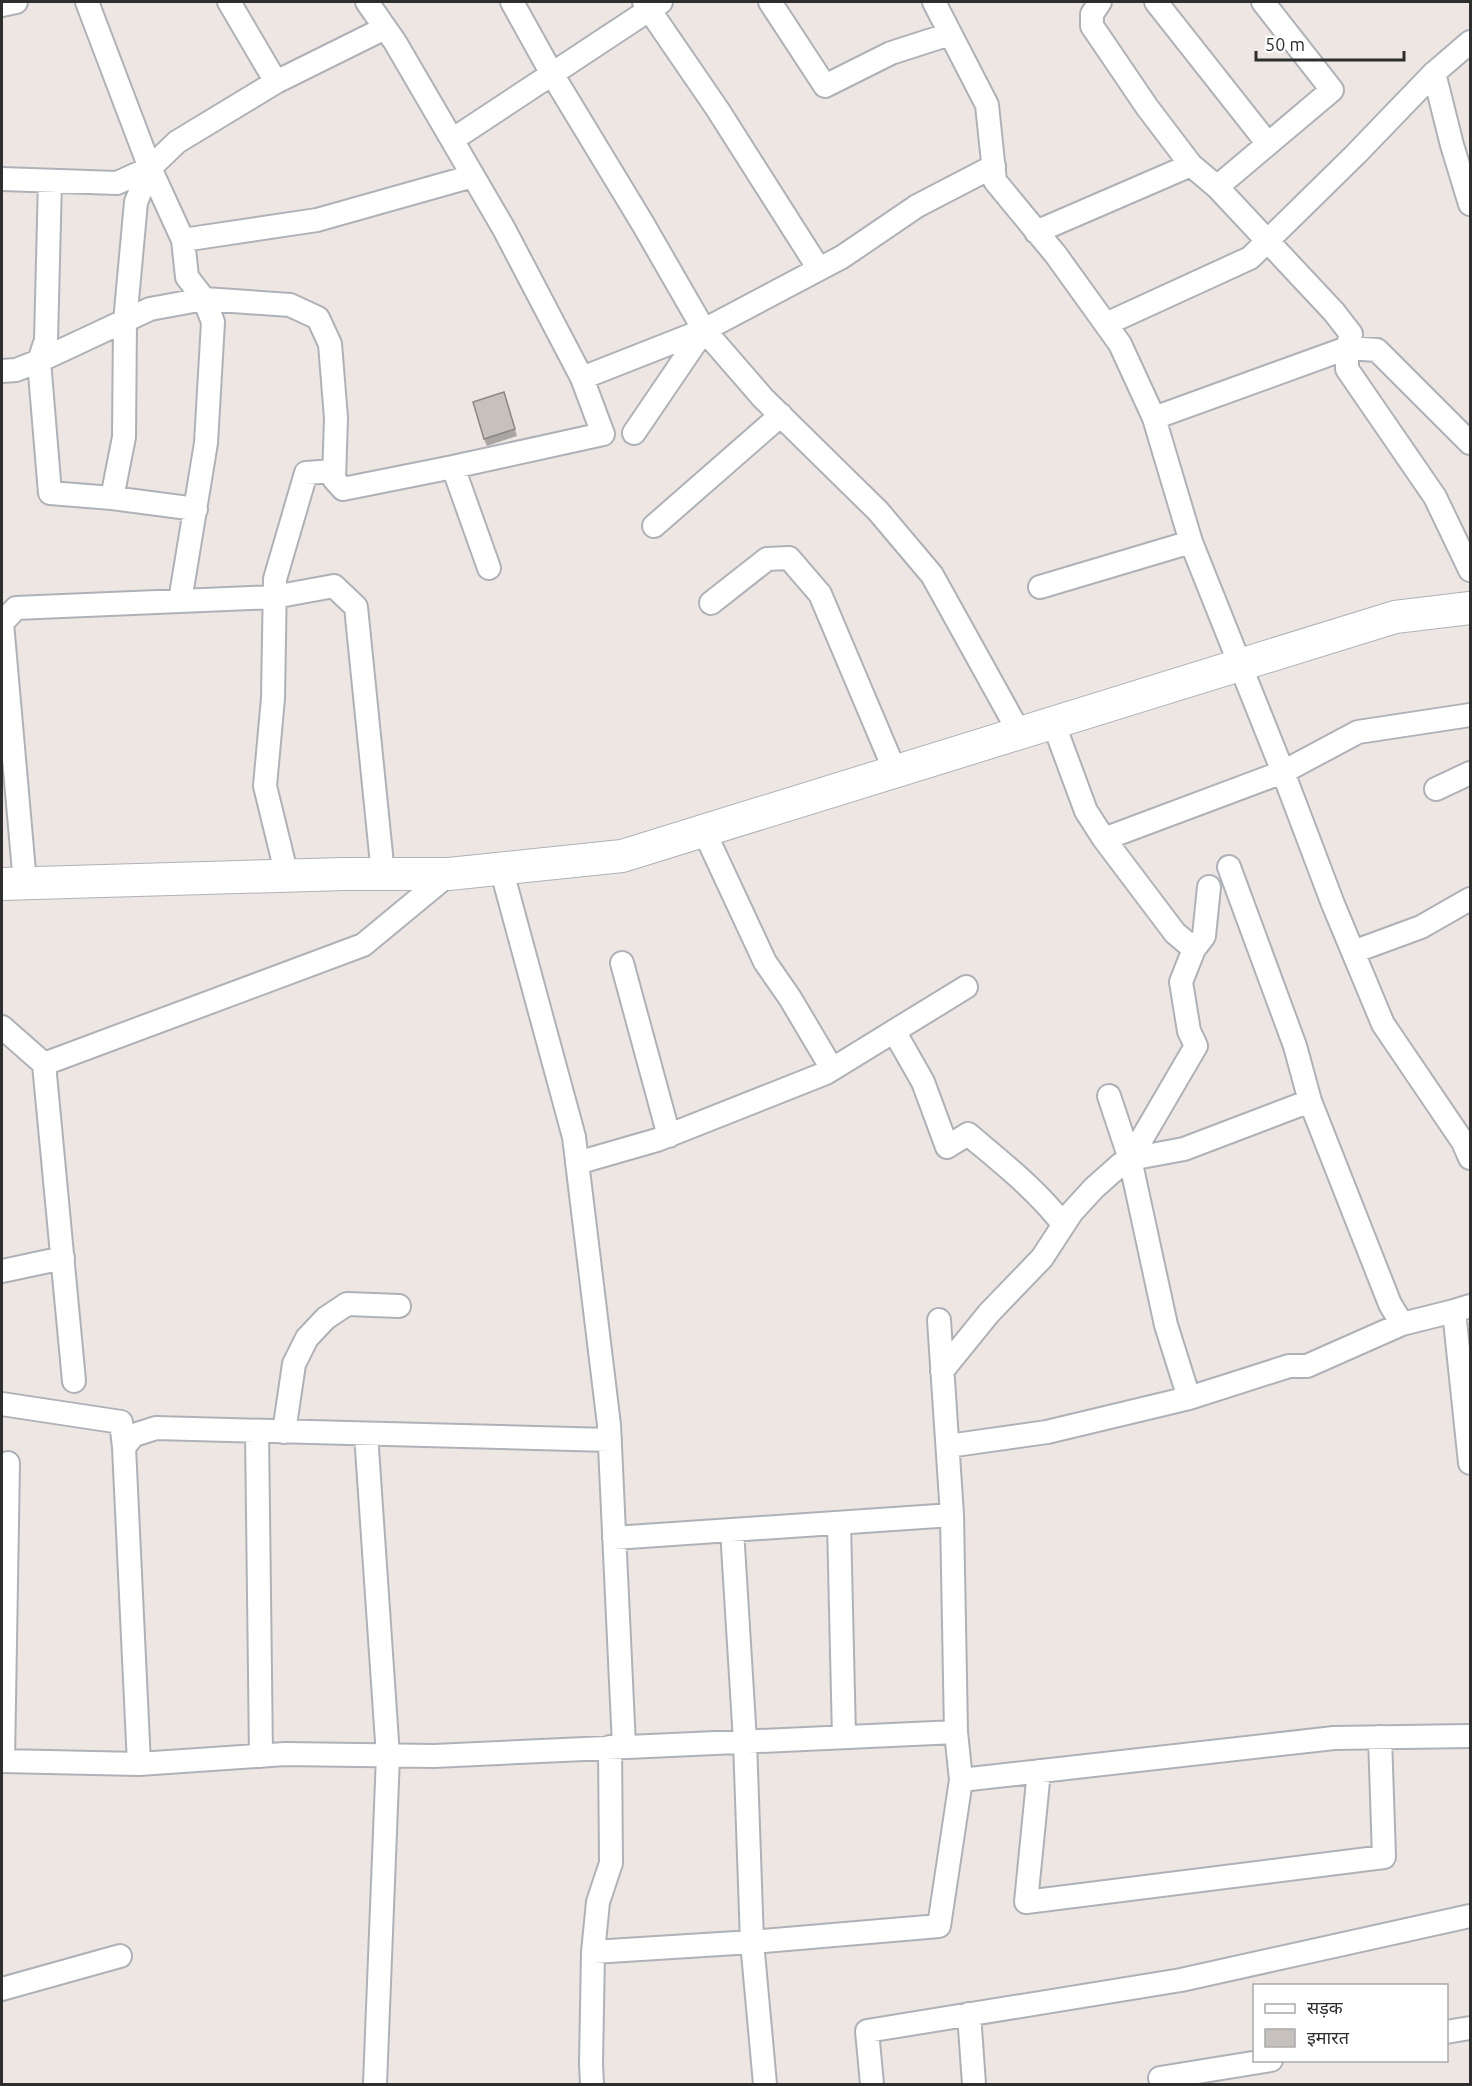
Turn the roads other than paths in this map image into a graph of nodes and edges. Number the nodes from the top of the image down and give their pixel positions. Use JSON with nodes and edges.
{"nodes":[{"id":1,"x":16,"y":2,"type":"edge"},
{"id":2,"x":87,"y":2,"type":"edge"},
{"id":3,"x":229,"y":2,"type":"edge"},
{"id":4,"x":367,"y":2,"type":"edge"},
{"id":5,"x":512,"y":2,"type":"edge"},
{"id":6,"x":770,"y":2,"type":"edge"},
{"id":7,"x":934,"y":2,"type":"edge"},
{"id":8,"x":1100,"y":2,"type":"edge"},
{"id":9,"x":1156,"y":2,"type":"edge"},
{"id":10,"x":1263,"y":2,"type":"edge"},
{"id":11,"x":2,"y":5,"type":"edge"},
{"id":12,"x":652,"y":5,"type":"edge"},
{"id":13,"x":385,"y":28,"type":"junction"},
{"id":14,"x":951,"y":34,"type":"junction"},
{"id":15,"x":1470,"y":42,"type":"edge"},
{"id":16,"x":1434,"y":73,"type":"junction"},
{"id":17,"x":552,"y":74,"type":"junction"},
{"id":18,"x":276,"y":82,"type":"junction"},
{"id":19,"x":452,"y":140,"type":"junction"},
{"id":20,"x":1268,"y":144,"type":"junction"},
{"id":21,"x":1191,"y":165,"type":"junction"},
{"id":22,"x":994,"y":166,"type":"junction"},
{"id":23,"x":150,"y":168,"type":"junction"},
{"id":24,"x":473,"y":176,"type":"junction"},
{"id":25,"x":2,"y":179,"type":"edge"},
{"id":26,"x":50,"y":181,"type":"junction"},
{"id":27,"x":1217,"y":187,"type":"junction"},
{"id":28,"x":1470,"y":204,"type":"edge"},
{"id":29,"x":1036,"y":232,"type":"junction"},
{"id":30,"x":183,"y":240,"type":"junction"},
{"id":31,"x":1268,"y":241,"type":"junction"},
{"id":32,"x":819,"y":269,"type":"junction"},
{"id":33,"x":204,"y":299,"type":"junction"},
{"id":34,"x":125,"y":322,"type":"junction"},
{"id":35,"x":1106,"y":324,"type":"junction"},
{"id":36,"x":704,"y":330,"type":"junction"},
{"id":37,"x":1347,"y":348,"type":"junction"},
{"id":38,"x":39,"y":361,"type":"junction"},
{"id":39,"x":2,"y":371,"type":"edge"},
{"id":40,"x":582,"y":378,"type":"junction"},
{"id":41,"x":781,"y":415,"type":"junction"},
{"id":42,"x":1154,"y":418,"type":"junction"},
{"id":43,"x":634,"y":433,"type":"dead end"},
{"id":44,"x":1470,"y":443,"type":"edge"},
{"id":45,"x":453,"y":467,"type":"junction"},
{"id":46,"x":334,"y":471,"type":"junction"},
{"id":47,"x":112,"y":498,"type":"junction"},
{"id":48,"x":196,"y":509,"type":"junction"},
{"id":49,"x":654,"y":526,"type":"dead end"},
{"id":50,"x":1191,"y":542,"type":"junction"},
{"id":51,"x":489,"y":568,"type":"dead end"},
{"id":52,"x":1470,"y":570,"type":"edge"},
{"id":53,"x":1040,"y":586,"type":"dead end"},
{"id":54,"x":274,"y":597,"type":"junction"},
{"id":55,"x":180,"y":601,"type":"junction"},
{"id":56,"x":711,"y":603,"type":"dead end"},
{"id":57,"x":1470,"y":608,"type":"edge"},
{"id":58,"x":1239,"y":664,"type":"junction"},
{"id":59,"x":1470,"y":716,"type":"edge"},
{"id":60,"x":1053,"y":722,"type":"junction"},
{"id":61,"x":1019,"y":732,"type":"junction"},
{"id":62,"x":895,"y":771,"type":"junction"},
{"id":63,"x":1283,"y":772,"type":"junction"},
{"id":64,"x":1470,"y":773,"type":"edge"},
{"id":65,"x":1436,"y":789,"type":"dead end"},
{"id":66,"x":704,"y":831,"type":"junction"},
{"id":67,"x":1104,"y":839,"type":"junction"},
{"id":68,"x":1229,"y":867,"type":"dead end"},
{"id":69,"x":501,"y":868,"type":"junction"},
{"id":70,"x":383,"y":874,"type":"junction"},
{"id":71,"x":449,"y":874,"type":"junction"},
{"id":72,"x":287,"y":876,"type":"junction"},
{"id":73,"x":13,"y":883,"type":"edge"},
{"id":74,"x":1209,"y":887,"type":"dead end"},
{"id":75,"x":1470,"y":899,"type":"edge"},
{"id":76,"x":1194,"y":949,"type":"junction"},
{"id":77,"x":1353,"y":952,"type":"junction"},
{"id":78,"x":622,"y":963,"type":"dead end"},
{"id":79,"x":966,"y":987,"type":"dead end"},
{"id":80,"x":2,"y":1027,"type":"edge"},
{"id":81,"x":894,"y":1031,"type":"junction"},
{"id":82,"x":44,"y":1064,"type":"junction"},
{"id":83,"x":832,"y":1069,"type":"junction"},
{"id":84,"x":1109,"y":1096,"type":"dead end"},
{"id":85,"x":1310,"y":1101,"type":"junction"},
{"id":86,"x":669,"y":1136,"type":"junction"},
{"id":87,"x":1470,"y":1158,"type":"edge"},
{"id":88,"x":1130,"y":1159,"type":"junction"},
{"id":89,"x":577,"y":1163,"type":"junction"},
{"id":90,"x":1063,"y":1224,"type":"junction"},
{"id":91,"x":63,"y":1258,"type":"junction"},
{"id":92,"x":2,"y":1271,"type":"edge"},
{"id":93,"x":399,"y":1306,"type":"dead end"},
{"id":94,"x":1462,"y":1309,"type":"edge"},
{"id":95,"x":939,"y":1320,"type":"dead end"},
{"id":96,"x":1402,"y":1324,"type":"junction"},
{"id":97,"x":942,"y":1371,"type":"junction"},
{"id":98,"x":74,"y":1381,"type":"dead end"},
{"id":99,"x":1189,"y":1398,"type":"junction"},
{"id":100,"x":2,"y":1404,"type":"edge"},
{"id":101,"x":257,"y":1431,"type":"junction"},
{"id":102,"x":1469,"y":1431,"type":"edge"},
{"id":103,"x":284,"y":1432,"type":"junction"},
{"id":104,"x":366,"y":1434,"type":"junction"},
{"id":105,"x":610,"y":1440,"type":"junction"},
{"id":106,"x":948,"y":1446,"type":"junction"},
{"id":107,"x":124,"y":1447,"type":"junction"},
{"id":108,"x":8,"y":1463,"type":"dead end"},
{"id":109,"x":1470,"y":1463,"type":"edge"},
{"id":110,"x":952,"y":1515,"type":"junction"},
{"id":111,"x":839,"y":1523,"type":"junction"},
{"id":112,"x":732,"y":1530,"type":"junction"},
{"id":113,"x":614,"y":1538,"type":"junction"},
{"id":114,"x":956,"y":1732,"type":"junction"},
{"id":115,"x":1470,"y":1736,"type":"edge"},
{"id":116,"x":844,"y":1737,"type":"junction"},
{"id":117,"x":1380,"y":1737,"type":"junction"},
{"id":118,"x":745,"y":1742,"type":"junction"},
{"id":119,"x":617,"y":1747,"type":"junction"},
{"id":120,"x":261,"y":1756,"type":"junction"},
{"id":121,"x":388,"y":1756,"type":"junction"},
{"id":122,"x":2,"y":1761,"type":"edge"},
{"id":123,"x":139,"y":1764,"type":"junction"},
{"id":124,"x":1039,"y":1771,"type":"junction"},
{"id":125,"x":961,"y":1780,"type":"junction"},
{"id":126,"x":1470,"y":1916,"type":"edge"},
{"id":127,"x":752,"y":1942,"type":"junction"},
{"id":128,"x":593,"y":1952,"type":"junction"},
{"id":129,"x":120,"y":1956,"type":"dead end"},
{"id":130,"x":2,"y":1989,"type":"edge"},
{"id":131,"x":969,"y":2014,"type":"junction"},
{"id":132,"x":1470,"y":2028,"type":"edge"},
{"id":133,"x":1448,"y":2032,"type":"edge"},
{"id":134,"x":1264,"y":2062,"type":"edge"},
{"id":135,"x":1160,"y":2078,"type":"dead end"},
{"id":136,"x":375,"y":2085,"type":"edge"},
{"id":137,"x":592,"y":2085,"type":"edge"},
{"id":138,"x":765,"y":2085,"type":"edge"},
{"id":139,"x":872,"y":2085,"type":"edge"},
{"id":140,"x":974,"y":2085,"type":"edge"}],
"edges":[{"from":1,"to":11,"type":"street"},
{"from":2,"to":23,"type":"street"},
{"from":3,"to":18,"type":"street"},
{"from":4,"to":13,"type":"street"},
{"from":5,"to":17,"type":"street"},
{"from":6,"to":14,"type":"street"},
{"from":7,"to":14,"type":"street"},
{"from":8,"to":21,"type":"street"},
{"from":9,"to":20,"type":"street"},
{"from":10,"to":20,"type":"street"},
{"from":12,"to":17,"type":"street"},
{"from":12,"to":32,"type":"street"},
{"from":13,"to":18,"type":"street"},
{"from":13,"to":19,"type":"street"},
{"from":14,"to":22,"type":"street"},
{"from":15,"to":16,"type":"street"},
{"from":16,"to":28,"type":"street"},
{"from":16,"to":31,"type":"street"},
{"from":17,"to":19,"type":"street"},
{"from":17,"to":36,"type":"street"},
{"from":18,"to":23,"type":"street"},
{"from":19,"to":24,"type":"street"},
{"from":20,"to":27,"type":"street"},
{"from":21,"to":27,"type":"street"},
{"from":21,"to":29,"type":"street"},
{"from":22,"to":29,"type":"street"},
{"from":22,"to":32,"type":"street"},
{"from":23,"to":26,"type":"street"},
{"from":23,"to":30,"type":"street"},
{"from":23,"to":34,"type":"street"},
{"from":24,"to":30,"type":"street"},
{"from":24,"to":40,"type":"street"},
{"from":25,"to":26,"type":"street"},
{"from":26,"to":38,"type":"street"},
{"from":27,"to":31,"type":"street"},
{"from":29,"to":35,"type":"street"},
{"from":30,"to":33,"type":"street"},
{"from":31,"to":35,"type":"street"},
{"from":31,"to":37,"type":"street"},
{"from":32,"to":36,"type":"street"},
{"from":33,"to":34,"type":"street"},
{"from":33,"to":46,"type":"street"},
{"from":33,"to":48,"type":"street"},
{"from":34,"to":38,"type":"street"},
{"from":34,"to":47,"type":"street"},
{"from":35,"to":42,"type":"street"},
{"from":36,"to":40,"type":"street"},
{"from":36,"to":41,"type":"street"},
{"from":36,"to":43,"type":"street"},
{"from":37,"to":42,"type":"street"},
{"from":37,"to":44,"type":"street"},
{"from":37,"to":52,"type":"street"},
{"from":38,"to":39,"type":"street"},
{"from":38,"to":47,"type":"street"},
{"from":40,"to":45,"type":"street"},
{"from":41,"to":49,"type":"street"},
{"from":41,"to":61,"type":"street"},
{"from":42,"to":50,"type":"street"},
{"from":45,"to":46,"type":"street"},
{"from":45,"to":51,"type":"street"},
{"from":46,"to":54,"type":"street"},
{"from":47,"to":48,"type":"street"},
{"from":48,"to":55,"type":"street"},
{"from":50,"to":53,"type":"street"},
{"from":50,"to":58,"type":"street"},
{"from":54,"to":55,"type":"street"},
{"from":54,"to":70,"type":"street"},
{"from":54,"to":72,"type":"street"},
{"from":55,"to":73,"type":"street"},
{"from":56,"to":62,"type":"street"},
{"from":57,"to":58,"type":"street"},
{"from":58,"to":60,"type":"street"},
{"from":58,"to":63,"type":"street"},
{"from":59,"to":63,"type":"street"},
{"from":60,"to":61,"type":"street"},
{"from":60,"to":67,"type":"street"},
{"from":61,"to":62,"type":"street"},
{"from":62,"to":66,"type":"street"},
{"from":63,"to":67,"type":"street"},
{"from":63,"to":77,"type":"street"},
{"from":64,"to":65,"type":"street"},
{"from":66,"to":69,"type":"street"},
{"from":66,"to":83,"type":"street"},
{"from":67,"to":76,"type":"street"},
{"from":68,"to":85,"type":"street"},
{"from":69,"to":71,"type":"street"},
{"from":69,"to":89,"type":"street"},
{"from":70,"to":71,"type":"street"},
{"from":70,"to":72,"type":"street"},
{"from":71,"to":82,"type":"street"},
{"from":72,"to":73,"type":"street"},
{"from":74,"to":76,"type":"street"},
{"from":75,"to":77,"type":"street"},
{"from":76,"to":88,"type":"street"},
{"from":77,"to":87,"type":"street"},
{"from":78,"to":86,"type":"street"},
{"from":79,"to":81,"type":"street"},
{"from":80,"to":82,"type":"street"},
{"from":81,"to":83,"type":"street"},
{"from":81,"to":90,"type":"street"},
{"from":82,"to":91,"type":"street"},
{"from":83,"to":86,"type":"street"},
{"from":84,"to":88,"type":"street"},
{"from":85,"to":88,"type":"street"},
{"from":85,"to":96,"type":"street"},
{"from":86,"to":89,"type":"street"},
{"from":88,"to":90,"type":"street"},
{"from":88,"to":99,"type":"street"},
{"from":89,"to":105,"type":"street"},
{"from":90,"to":97,"type":"street"},
{"from":91,"to":92,"type":"street"},
{"from":91,"to":98,"type":"street"},
{"from":93,"to":103,"type":"street"},
{"from":94,"to":96,"type":"street"},
{"from":94,"to":102,"type":"street"},
{"from":95,"to":97,"type":"street"},
{"from":96,"to":99,"type":"street"},
{"from":97,"to":106,"type":"street"},
{"from":99,"to":106,"type":"street"},
{"from":100,"to":107,"type":"street"},
{"from":101,"to":103,"type":"street"},
{"from":101,"to":107,"type":"street"},
{"from":101,"to":120,"type":"street"},
{"from":102,"to":109,"type":"street"},
{"from":103,"to":104,"type":"street"},
{"from":104,"to":105,"type":"street"},
{"from":104,"to":121,"type":"street"},
{"from":105,"to":113,"type":"street"},
{"from":106,"to":110,"type":"street"},
{"from":107,"to":123,"type":"street"},
{"from":108,"to":122,"type":"street"},
{"from":110,"to":111,"type":"street"},
{"from":110,"to":114,"type":"street"},
{"from":111,"to":112,"type":"street"},
{"from":111,"to":116,"type":"street"},
{"from":112,"to":113,"type":"street"},
{"from":112,"to":118,"type":"street"},
{"from":113,"to":119,"type":"street"},
{"from":114,"to":116,"type":"street"},
{"from":114,"to":125,"type":"street"},
{"from":115,"to":117,"type":"street"},
{"from":116,"to":118,"type":"street"},
{"from":117,"to":124,"type":"street"},
{"from":117,"to":124,"type":"street"},
{"from":118,"to":119,"type":"street"},
{"from":118,"to":127,"type":"street"},
{"from":119,"to":121,"type":"street"},
{"from":119,"to":128,"type":"street"},
{"from":120,"to":121,"type":"street"},
{"from":120,"to":123,"type":"street"},
{"from":121,"to":136,"type":"street"},
{"from":122,"to":123,"type":"street"},
{"from":124,"to":125,"type":"street"},
{"from":125,"to":127,"type":"street"},
{"from":126,"to":131,"type":"street"},
{"from":127,"to":128,"type":"street"},
{"from":127,"to":138,"type":"street"},
{"from":128,"to":137,"type":"street"},
{"from":129,"to":130,"type":"street"},
{"from":131,"to":139,"type":"street"},
{"from":131,"to":140,"type":"street"},
{"from":132,"to":133,"type":"street"},
{"from":134,"to":135,"type":"street"}]}
